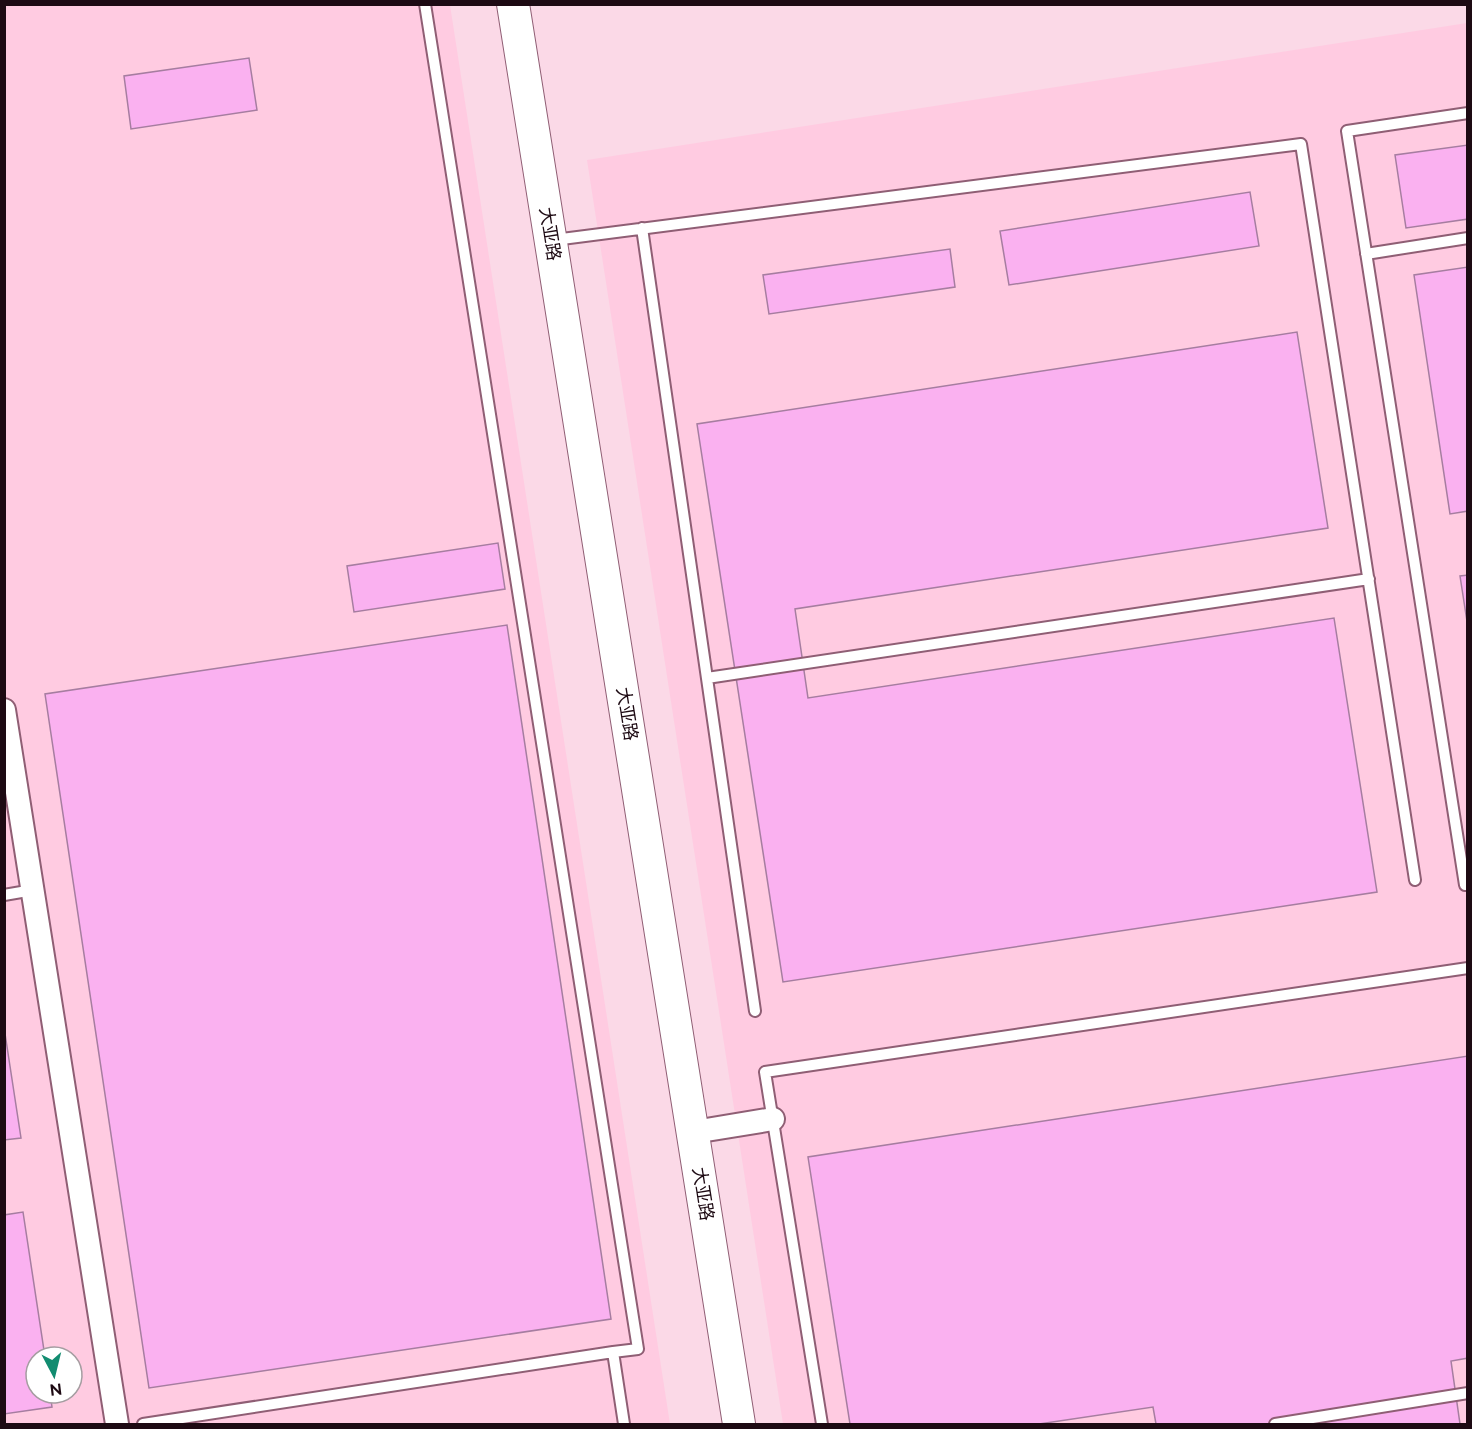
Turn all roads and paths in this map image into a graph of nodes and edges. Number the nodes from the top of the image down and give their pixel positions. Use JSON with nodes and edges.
{"nodes":[{"id":1,"x":425,"y":4,"type":"edge"},
{"id":2,"x":513,"y":4,"type":"edge"},
{"id":3,"x":1467,"y":113,"type":"edge"},
{"id":4,"x":642,"y":228,"type":"junction"},
{"id":5,"x":1467,"y":238,"type":"edge"},
{"id":6,"x":551,"y":241,"type":"junction"},
{"id":7,"x":1366,"y":254,"type":"junction"},
{"id":8,"x":1369,"y":579,"type":"junction"},
{"id":9,"x":707,"y":678,"type":"junction"},
{"id":10,"x":4,"y":710,"type":"edge"},
{"id":11,"x":1415,"y":880,"type":"dead end"},
{"id":12,"x":1465,"y":885,"type":"dead end"},
{"id":13,"x":33,"y":890,"type":"junction"},
{"id":14,"x":4,"y":895,"type":"edge"},
{"id":15,"x":1467,"y":968,"type":"edge"},
{"id":16,"x":755,"y":1011,"type":"dead end"},
{"id":17,"x":773,"y":1119,"type":"junction"},
{"id":18,"x":694,"y":1132,"type":"junction"},
{"id":19,"x":613,"y":1352,"type":"junction"},
{"id":20,"x":1467,"y":1393,"type":"edge"},
{"id":21,"x":117,"y":1425,"type":"edge"},
{"id":22,"x":142,"y":1425,"type":"edge"},
{"id":23,"x":624,"y":1425,"type":"edge"},
{"id":24,"x":739,"y":1425,"type":"edge"},
{"id":25,"x":822,"y":1425,"type":"edge"},
{"id":26,"x":1275,"y":1425,"type":"edge"}],
"edges":[{"from":1,"to":19,"type":"lane"},
{"from":2,"to":6,"type":"street","name":"大亚路"},
{"from":3,"to":7,"type":"lane"},
{"from":4,"to":6,"type":"lane"},
{"from":4,"to":8,"type":"lane"},
{"from":4,"to":9,"type":"lane"},
{"from":5,"to":7,"type":"lane"},
{"from":6,"to":18,"type":"street","name":"大亚路"},
{"from":7,"to":12,"type":"lane"},
{"from":8,"to":9,"type":"lane"},
{"from":8,"to":11,"type":"lane"},
{"from":9,"to":16,"type":"lane"},
{"from":10,"to":13,"type":"street"},
{"from":13,"to":14,"type":"lane"},
{"from":13,"to":21,"type":"street"},
{"from":15,"to":17,"type":"lane"},
{"from":17,"to":18,"type":"street"},
{"from":17,"to":25,"type":"lane"},
{"from":18,"to":24,"type":"street","name":"大亚路"},
{"from":19,"to":22,"type":"lane"},
{"from":19,"to":23,"type":"lane"},
{"from":20,"to":26,"type":"lane"}]}
